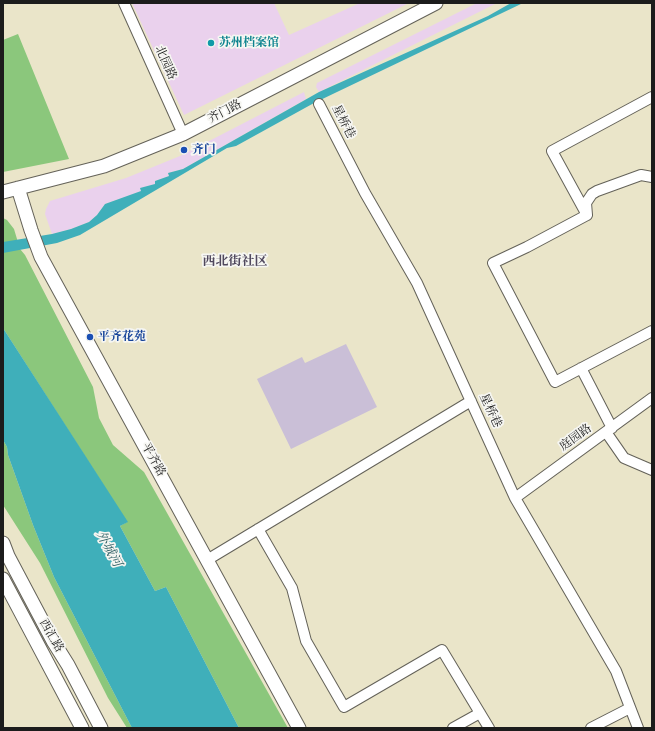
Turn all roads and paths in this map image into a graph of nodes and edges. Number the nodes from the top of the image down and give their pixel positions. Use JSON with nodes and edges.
{"nodes":[{"id":1,"x":124,"y":3,"type":"edge"},
{"id":2,"x":436,"y":3,"type":"edge"},
{"id":3,"x":652,"y":97,"type":"edge"},
{"id":4,"x":319,"y":104,"type":"dead end"},
{"id":5,"x":182,"y":134,"type":"junction"},
{"id":6,"x":652,"y":177,"type":"edge"},
{"id":7,"x":18,"y":188,"type":"junction"},
{"id":8,"x":3,"y":192,"type":"edge"},
{"id":9,"x":587,"y":215,"type":"junction"},
{"id":10,"x":652,"y":331,"type":"edge"},
{"id":11,"x":581,"y":368,"type":"junction"},
{"id":12,"x":652,"y":398,"type":"edge"},
{"id":13,"x":471,"y":400,"type":"junction"},
{"id":14,"x":609,"y":430,"type":"junction"},
{"id":15,"x":652,"y":470,"type":"edge"},
{"id":16,"x":515,"y":498,"type":"junction"},
{"id":17,"x":258,"y":529,"type":"junction"},
{"id":18,"x":3,"y":543,"type":"edge"},
{"id":19,"x":5,"y":558,"type":"edge"},
{"id":20,"x":207,"y":560,"type":"junction"},
{"id":21,"x":3,"y":579,"type":"edge"},
{"id":22,"x":630,"y":708,"type":"junction"},
{"id":23,"x":480,"y":713,"type":"junction"},
{"id":24,"x":82,"y":728,"type":"edge"},
{"id":25,"x":101,"y":728,"type":"edge"},
{"id":26,"x":299,"y":728,"type":"edge"},
{"id":27,"x":453,"y":728,"type":"edge"},
{"id":28,"x":489,"y":728,"type":"edge"},
{"id":29,"x":591,"y":728,"type":"edge"},
{"id":30,"x":638,"y":728,"type":"edge"}],
"edges":[{"from":1,"to":5,"type":"street","name":"北园路"},
{"from":2,"to":5,"type":"main road","name":"齐门路"},
{"from":3,"to":9,"type":"street"},
{"from":4,"to":13,"type":"street","name":"星桥巷"},
{"from":5,"to":7,"type":"main road","name":"齐门路"},
{"from":6,"to":9,"type":"street"},
{"from":7,"to":8,"type":"main road","name":"齐门路"},
{"from":7,"to":20,"type":"main road","name":"平齐路"},
{"from":9,"to":11,"type":"street"},
{"from":10,"to":11,"type":"street"},
{"from":11,"to":14,"type":"street"},
{"from":12,"to":14,"type":"street","name":"庭园路"},
{"from":13,"to":16,"type":"street","name":"星桥巷"},
{"from":13,"to":17,"type":"street"},
{"from":14,"to":15,"type":"street"},
{"from":14,"to":16,"type":"street","name":"庭园路"},
{"from":16,"to":22,"type":"street","name":"星桥巷"},
{"from":17,"to":20,"type":"street"},
{"from":17,"to":23,"type":"street"},
{"from":18,"to":19,"type":"main road","name":"西汇路"},
{"from":19,"to":25,"type":"main road","name":"西汇路"},
{"from":20,"to":26,"type":"main road","name":"平齐路"},
{"from":21,"to":24,"type":"main road","name":"西汇路"},
{"from":22,"to":29,"type":"street"},
{"from":22,"to":30,"type":"street","name":"星桥巷"},
{"from":23,"to":27,"type":"street"},
{"from":23,"to":28,"type":"street"}]}
